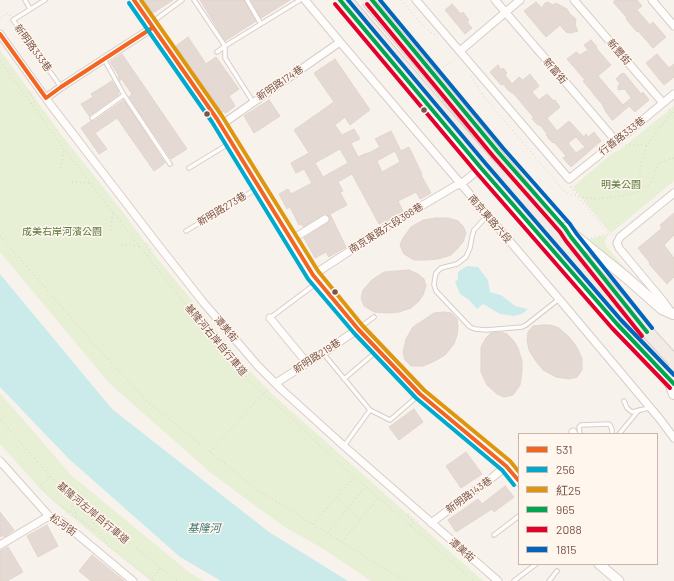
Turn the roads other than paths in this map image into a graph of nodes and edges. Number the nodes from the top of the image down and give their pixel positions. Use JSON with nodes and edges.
{"nodes":[{"id":1,"x":25,"y":0,"type":"edge"},
{"id":2,"x":45,"y":0,"type":"edge"},
{"id":3,"x":134,"y":0,"type":"edge"},
{"id":4,"x":182,"y":0,"type":"edge"},
{"id":5,"x":194,"y":0,"type":"edge"},
{"id":6,"x":247,"y":0,"type":"edge"},
{"id":7,"x":300,"y":0,"type":"edge"},
{"id":8,"x":305,"y":0,"type":"edge"},
{"id":9,"x":340,"y":0,"type":"edge"},
{"id":10,"x":346,"y":0,"type":"edge"},
{"id":11,"x":356,"y":0,"type":"edge"},
{"id":12,"x":367,"y":0,"type":"edge"},
{"id":13,"x":372,"y":0,"type":"edge"},
{"id":14,"x":416,"y":0,"type":"edge"},
{"id":15,"x":495,"y":0,"type":"edge"},
{"id":16,"x":520,"y":0,"type":"edge"},
{"id":17,"x":574,"y":0,"type":"edge"},
{"id":18,"x":652,"y":0,"type":"edge"},
{"id":19,"x":30,"y":9,"type":"junction"},
{"id":20,"x":506,"y":12,"type":"junction"},
{"id":21,"x":261,"y":24,"type":"junction"},
{"id":22,"x":392,"y":24,"type":"junction"},
{"id":23,"x":151,"y":26,"type":"junction"},
{"id":24,"x":674,"y":26,"type":"edge"},
{"id":25,"x":0,"y":34,"type":"edge"},
{"id":26,"x":374,"y":40,"type":"junction"},
{"id":27,"x":340,"y":42,"type":"junction"},
{"id":28,"x":225,"y":46,"type":"junction"},
{"id":29,"x":217,"y":52,"type":"dead end"},
{"id":30,"x":459,"y":54,"type":"junction"},
{"id":31,"x":104,"y":59,"type":"junction"},
{"id":32,"x":61,"y":87,"type":"junction"},
{"id":33,"x":674,"y":94,"type":"edge"},
{"id":34,"x":124,"y":95,"type":"junction"},
{"id":35,"x":46,"y":98,"type":"junction"},
{"id":36,"x":253,"y":102,"type":"junction"},
{"id":37,"x":663,"y":103,"type":"junction"},
{"id":38,"x":446,"y":106,"type":"junction"},
{"id":39,"x":92,"y":118,"type":"dead end"},
{"id":40,"x":221,"y":125,"type":"junction"},
{"id":41,"x":472,"y":125,"type":"junction"},
{"id":42,"x":465,"y":138,"type":"junction"},
{"id":43,"x":616,"y":141,"type":"junction"},
{"id":44,"x":231,"y":142,"type":"junction"},
{"id":45,"x":498,"y":152,"type":"junction"},
{"id":46,"x":170,"y":164,"type":"dead end"},
{"id":47,"x":189,"y":168,"type":"dead end"},
{"id":48,"x":481,"y":168,"type":"junction"},
{"id":49,"x":461,"y":184,"type":"junction"},
{"id":50,"x":259,"y":187,"type":"junction"},
{"id":51,"x":674,"y":193,"type":"edge"},
{"id":52,"x":487,"y":216,"type":"junction"},
{"id":53,"x":325,"y":219,"type":"dead end"},
{"id":54,"x":565,"y":228,"type":"junction"},
{"id":55,"x":186,"y":231,"type":"dead end"},
{"id":56,"x":291,"y":240,"type":"junction"},
{"id":57,"x":316,"y":278,"type":"junction"},
{"id":58,"x":559,"y":299,"type":"junction"},
{"id":59,"x":673,"y":315,"type":"edge"},
{"id":60,"x":374,"y":317,"type":"dead end"},
{"id":61,"x":270,"y":318,"type":"joint"},
{"id":62,"x":358,"y":329,"type":"junction"},
{"id":63,"x":378,"y":351,"type":"junction"},
{"id":64,"x":323,"y":353,"type":"junction"},
{"id":65,"x":674,"y":361,"type":"edge"},
{"id":66,"x":306,"y":363,"type":"junction"},
{"id":67,"x":674,"y":367,"type":"edge"},
{"id":68,"x":672,"y":378,"type":"edge"},
{"id":69,"x":344,"y":379,"type":"junction"},
{"id":70,"x":276,"y":383,"type":"junction"},
{"id":71,"x":420,"y":394,"type":"junction"},
{"id":72,"x":674,"y":394,"type":"edge"},
{"id":73,"x":624,"y":401,"type":"dead end"},
{"id":74,"x":650,"y":408,"type":"junction"},
{"id":75,"x":370,"y":410,"type":"junction"},
{"id":76,"x":639,"y":410,"type":"junction"},
{"id":77,"x":576,"y":433,"type":"edge"},
{"id":78,"x":612,"y":433,"type":"edge"},
{"id":79,"x":620,"y":433,"type":"edge"},
{"id":80,"x":674,"y":438,"type":"edge"},
{"id":81,"x":344,"y":446,"type":"junction"},
{"id":82,"x":0,"y":461,"type":"edge"},
{"id":83,"x":506,"y":466,"type":"junction"},
{"id":84,"x":518,"y":480,"type":"edge"},
{"id":85,"x":49,"y":516,"type":"junction"},
{"id":86,"x":518,"y":517,"type":"edge"},
{"id":87,"x":431,"y":523,"type":"junction"},
{"id":88,"x":494,"y":535,"type":"dead end"},
{"id":89,"x":0,"y":545,"type":"edge"},
{"id":90,"x":535,"y":565,"type":"edge"},
{"id":91,"x":601,"y":565,"type":"edge"},
{"id":92,"x":557,"y":571,"type":"dead end"},
{"id":93,"x":133,"y":581,"type":"edge"},
{"id":94,"x":498,"y":581,"type":"edge"},
{"id":95,"x":514,"y":581,"type":"edge"},
{"id":96,"x":549,"y":581,"type":"edge"},
{"id":97,"x":619,"y":581,"type":"edge"}],
"edges":[{"from":1,"to":19,"type":"lane"},
{"from":2,"to":19,"type":"lane","name":"新明路333巷"},
{"from":3,"to":23,"type":"street"},
{"from":4,"to":23,"type":"lane"},
{"from":5,"to":28,"type":"lane"},
{"from":6,"to":21,"type":"lane"},
{"from":7,"to":21,"type":"lane"},
{"from":8,"to":27,"type":"street","name":"南京東路六段"},
{"from":9,"to":26,"type":"main road"},
{"from":10,"to":42,"type":"highway","bridge":true},
{"from":11,"to":38,"type":"highway"},
{"from":12,"to":41,"type":"highway","bridge":true},
{"from":13,"to":22,"type":"main road"},
{"from":14,"to":30,"type":"street"},
{"from":15,"to":20,"type":"street","name":"新富街"},
{"from":16,"to":20,"type":"street"},
{"from":17,"to":37,"type":"street","name":"新豐街"},
{"from":18,"to":24,"type":"street"},
{"from":19,"to":32,"type":"lane","name":"新明路333巷"},
{"from":20,"to":30,"type":"street"},
{"from":20,"to":43,"type":"street","name":"新富街"},
{"from":21,"to":28,"type":"lane"},
{"from":22,"to":26,"type":"main road"},
{"from":22,"to":45,"type":"main road"},
{"from":23,"to":31,"type":"street"},
{"from":23,"to":40,"type":"street"},
{"from":25,"to":35,"type":"street","name":"潭美街"},
{"from":26,"to":48,"type":"main road"},
{"from":27,"to":36,"type":"street","name":"新明路174巷"},
{"from":27,"to":49,"type":"street","name":"南京東路六段"},
{"from":28,"to":29,"type":"lane"},
{"from":28,"to":36,"type":"lane"},
{"from":30,"to":43,"type":"street","name":"行善路333巷"},
{"from":31,"to":32,"type":"street"},
{"from":31,"to":34,"type":"lane"},
{"from":32,"to":35,"type":"street"},
{"from":33,"to":37,"type":"street","name":"行善路333巷"},
{"from":34,"to":39,"type":"lane"},
{"from":34,"to":46,"type":"lane"},
{"from":35,"to":70,"type":"street","name":"潭美街"},
{"from":36,"to":40,"type":"street","name":"新明路174巷"},
{"from":37,"to":43,"type":"street","name":"行善路333巷"},
{"from":38,"to":41,"type":"highway","bridge":true},
{"from":38,"to":42,"type":"highway","bridge":true},
{"from":40,"to":44,"type":"street"},
{"from":41,"to":65,"type":"highway","bridge":true},
{"from":42,"to":68,"type":"highway","bridge":true},
{"from":44,"to":47,"type":"lane"},
{"from":44,"to":50,"type":"street"},
{"from":45,"to":48,"type":"street","name":"南京東路六段368巷"},
{"from":45,"to":54,"type":"main road"},
{"from":48,"to":49,"type":"street","name":"南京東路六段368巷"},
{"from":48,"to":68,"type":"main road"},
{"from":49,"to":52,"type":"street","name":"南京東路六段"},
{"from":49,"to":57,"type":"street","name":"南京東路六段368巷"},
{"from":50,"to":55,"type":"lane","name":"新明路273巷"},
{"from":50,"to":56,"type":"street"},
{"from":51,"to":59,"type":"street"},
{"from":52,"to":58,"type":"street","name":"南京東路六段"},
{"from":52,"to":58,"type":"lane"},
{"from":53,"to":56,"type":"street"},
{"from":54,"to":59,"type":"main road"},
{"from":54,"to":67,"type":"main road"},
{"from":56,"to":57,"type":"street"},
{"from":57,"to":61,"type":"lane"},
{"from":57,"to":62,"type":"street"},
{"from":58,"to":74,"type":"street","name":"南京東路六段"},
{"from":60,"to":62,"type":"lane"},
{"from":61,"to":66,"type":"street"},
{"from":62,"to":63,"type":"street"},
{"from":62,"to":64,"type":"street","name":"新明路219巷"},
{"from":63,"to":69,"type":"lane"},
{"from":63,"to":71,"type":"street"},
{"from":64,"to":66,"type":"street","name":"新明路219巷"},
{"from":64,"to":69,"type":"lane"},
{"from":66,"to":70,"type":"street","name":"新明路219巷"},
{"from":68,"to":72,"type":"main road"},
{"from":69,"to":75,"type":"lane"},
{"from":70,"to":81,"type":"street","name":"潭美街"},
{"from":71,"to":75,"type":"lane"},
{"from":71,"to":83,"type":"street"},
{"from":73,"to":76,"type":"lane"},
{"from":74,"to":76,"type":"lane"},
{"from":74,"to":80,"type":"street","name":"南京東路六段"},
{"from":75,"to":81,"type":"lane"},
{"from":76,"to":79,"type":"lane"},
{"from":77,"to":78,"type":"lane"},
{"from":81,"to":87,"type":"street","name":"潭美街"},
{"from":82,"to":85,"type":"street","name":"松河街"},
{"from":83,"to":84,"type":"street"},
{"from":83,"to":87,"type":"street","name":"新明路143巷"},
{"from":85,"to":89,"type":"street"},
{"from":85,"to":93,"type":"street","name":"松河街"},
{"from":86,"to":88,"type":"lane"},
{"from":87,"to":94,"type":"street","name":"潭美街"},
{"from":90,"to":95,"type":"lane"},
{"from":91,"to":97,"type":"street"},
{"from":92,"to":96,"type":"lane"}]}
